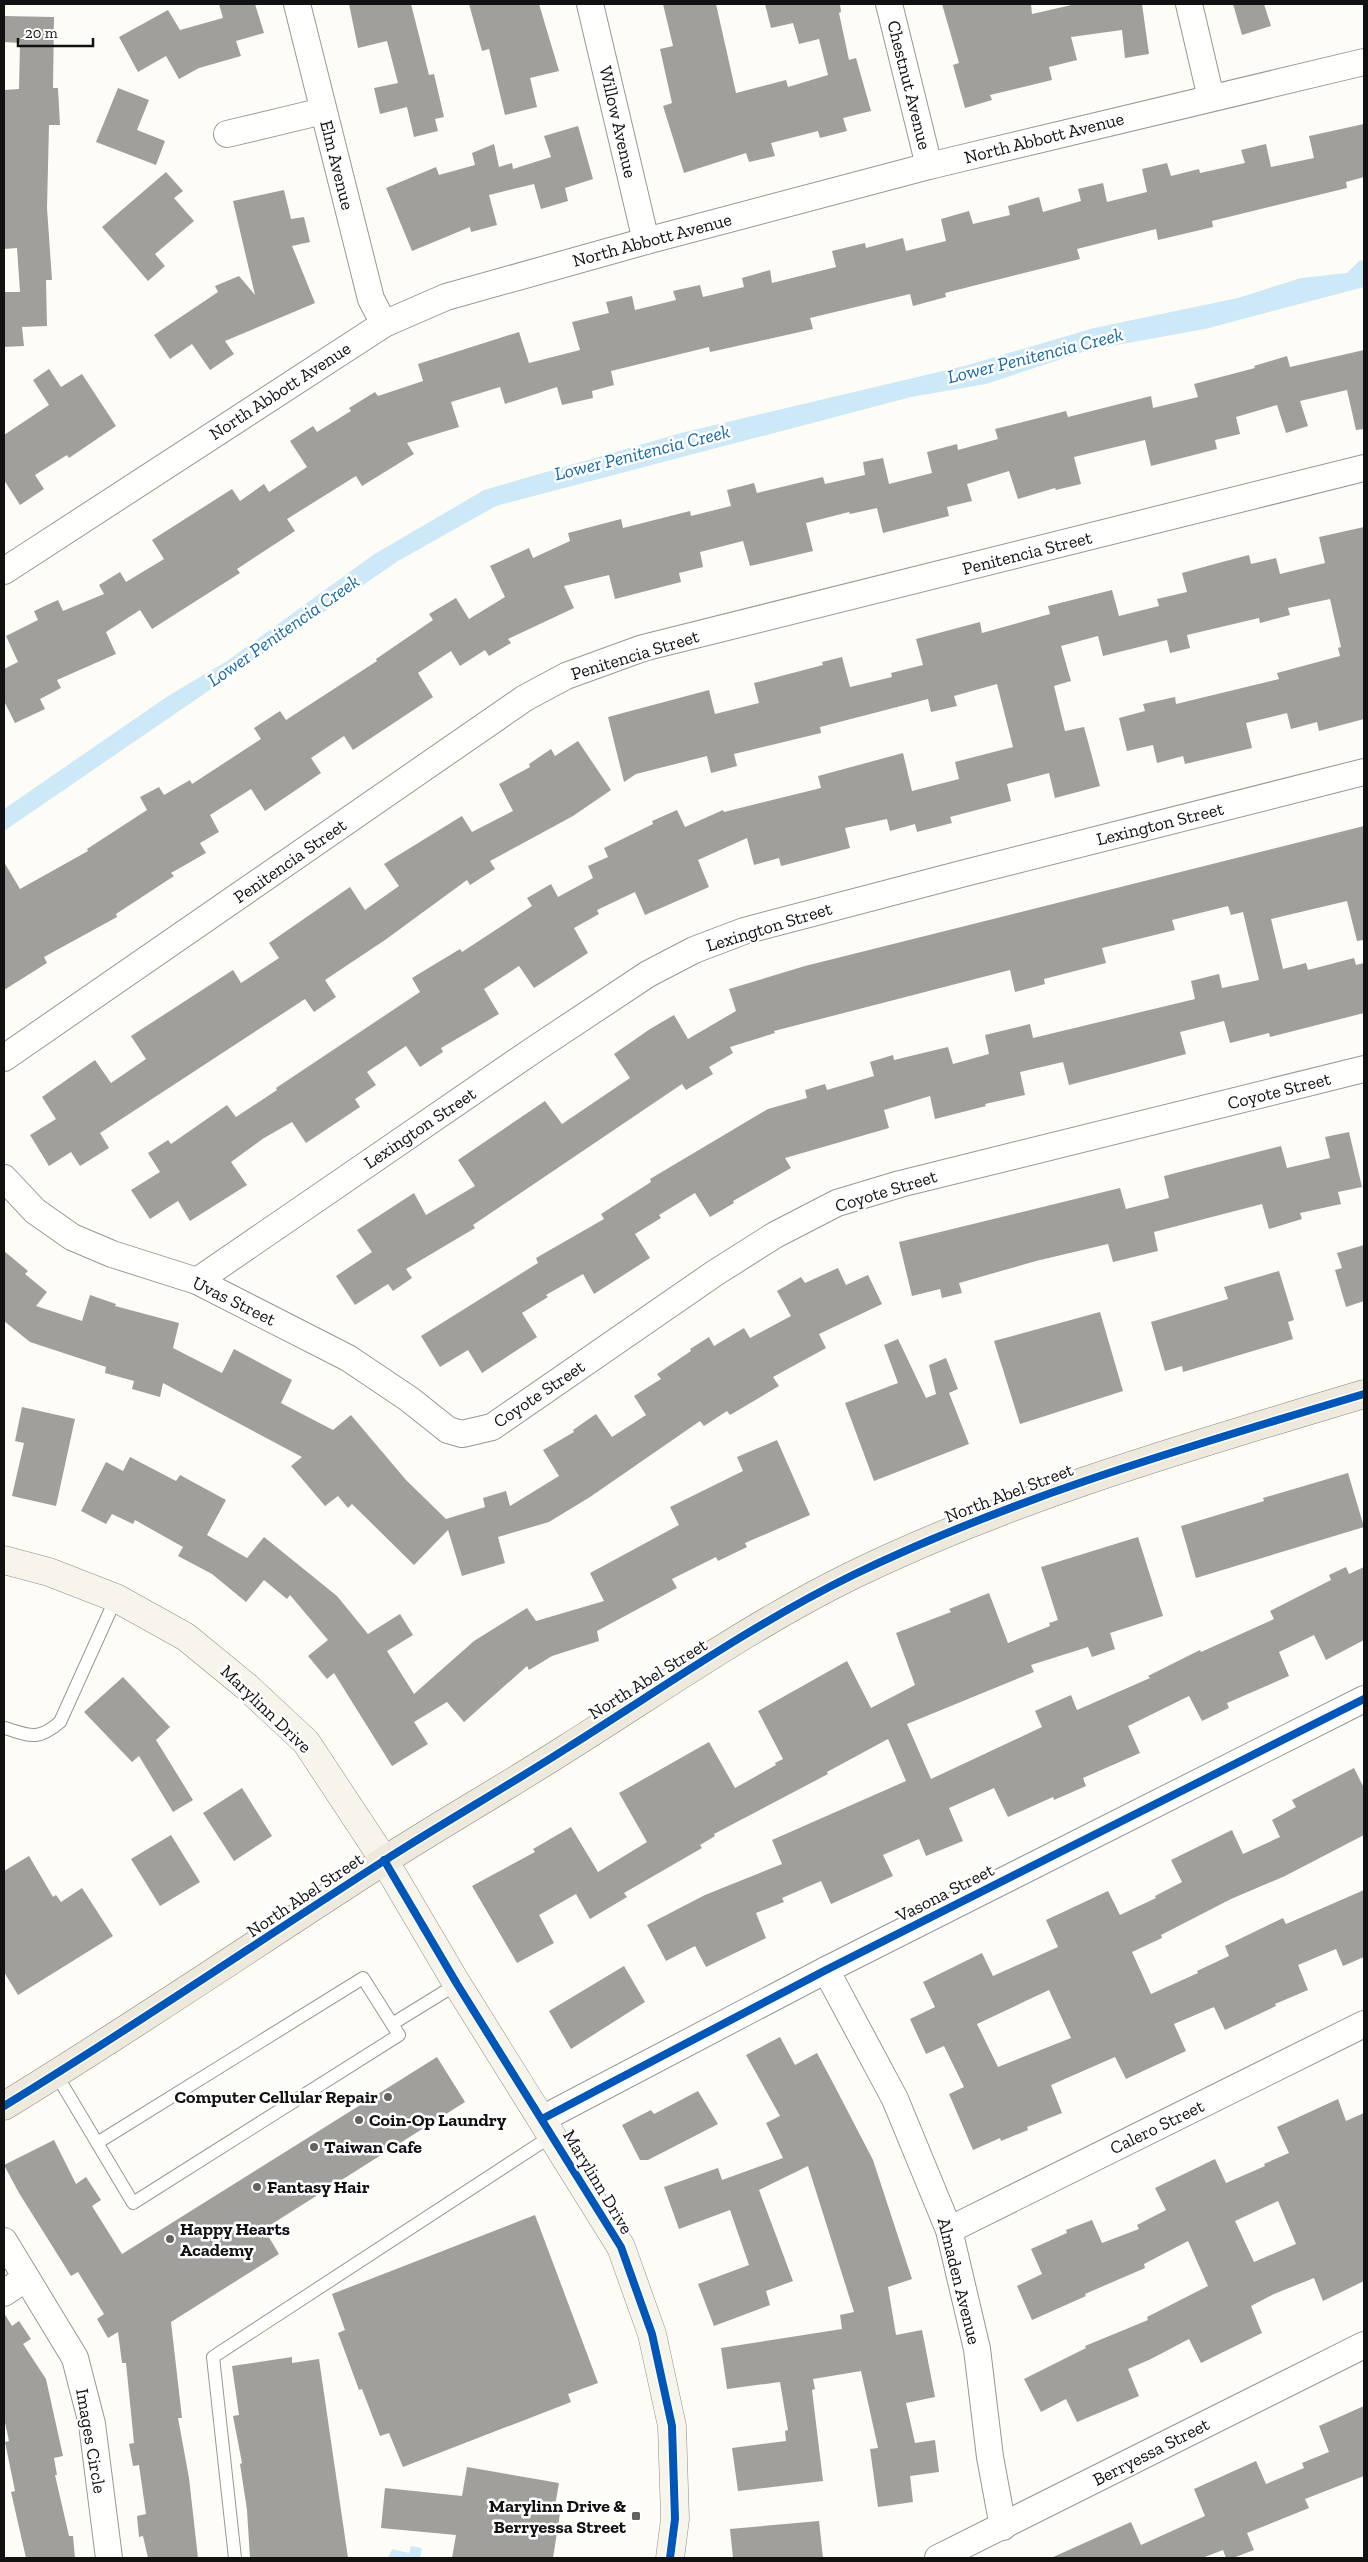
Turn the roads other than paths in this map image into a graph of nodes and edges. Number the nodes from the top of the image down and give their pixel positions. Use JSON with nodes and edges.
{"nodes":[{"id":1,"x":298,"y":4,"type":"edge"},
{"id":2,"x":590,"y":4,"type":"edge"},
{"id":3,"x":889,"y":4,"type":"edge"},
{"id":4,"x":1189,"y":4,"type":"edge"},
{"id":5,"x":1364,"y":62,"type":"edge"},
{"id":6,"x":1211,"y":98,"type":"junction"},
{"id":7,"x":323,"y":111,"type":"junction"},
{"id":8,"x":227,"y":134,"type":"dead end"},
{"id":9,"x":928,"y":166,"type":"junction"},
{"id":10,"x":646,"y":241,"type":"junction"},
{"id":11,"x":384,"y":324,"type":"junction"},
{"id":12,"x":1364,"y":468,"type":"edge"},
{"id":13,"x":4,"y":571,"type":"edge"},
{"id":14,"x":1364,"y":772,"type":"edge"},
{"id":15,"x":4,"y":1058,"type":"edge"},
{"id":16,"x":1364,"y":1069,"type":"edge"},
{"id":17,"x":4,"y":1178,"type":"edge"},
{"id":18,"x":197,"y":1281,"type":"junction"},
{"id":19,"x":1364,"y":1394,"type":"edge"},
{"id":20,"x":462,"y":1434,"type":"joint"},
{"id":21,"x":4,"y":1560,"type":"edge"},
{"id":22,"x":116,"y":1598,"type":"junction"},
{"id":23,"x":1364,"y":1698,"type":"edge"},
{"id":24,"x":5,"y":1728,"type":"dead end"},
{"id":25,"x":384,"y":1860,"type":"junction"},
{"id":26,"x":826,"y":1970,"type":"junction"},
{"id":27,"x":457,"y":1984,"type":"junction"},
{"id":28,"x":392,"y":2024,"type":"junction"},
{"id":29,"x":1364,"y":2024,"type":"edge"},
{"id":30,"x":56,"y":2074,"type":"junction"},
{"id":31,"x":4,"y":2106,"type":"edge"},
{"id":32,"x":547,"y":2127,"type":"junction"},
{"id":33,"x":97,"y":2143,"type":"junction"},
{"id":34,"x":949,"y":2230,"type":"junction"},
{"id":35,"x":4,"y":2241,"type":"edge"},
{"id":36,"x":26,"y":2278,"type":"junction"},
{"id":37,"x":4,"y":2293,"type":"edge"},
{"id":38,"x":1364,"y":2345,"type":"edge"},
{"id":39,"x":1003,"y":2527,"type":"junction"},
{"id":40,"x":108,"y":2558,"type":"edge"},
{"id":41,"x":235,"y":2558,"type":"edge"},
{"id":42,"x":670,"y":2558,"type":"edge"},
{"id":43,"x":938,"y":2558,"type":"edge"}],
"edges":[{"from":1,"to":7,"type":"street","name":"Elm Avenue"},
{"from":2,"to":10,"type":"street","name":"Willow Avenue"},
{"from":3,"to":9,"type":"street","name":"Chestnut Avenue"},
{"from":4,"to":6,"type":"street"},
{"from":5,"to":6,"type":"street","name":"North Abbott Avenue"},
{"from":6,"to":9,"type":"street","name":"North Abbott Avenue"},
{"from":7,"to":8,"type":"street"},
{"from":7,"to":11,"type":"street","name":"Elm Avenue"},
{"from":9,"to":10,"type":"street","name":"North Abbott Avenue"},
{"from":10,"to":11,"type":"street","name":"North Abbott Avenue"},
{"from":11,"to":13,"type":"street","name":"North Abbott Avenue"},
{"from":12,"to":15,"type":"street","name":"Penitencia Street"},
{"from":14,"to":18,"type":"street","name":"Lexington Street"},
{"from":16,"to":20,"type":"street","name":"Coyote Street"},
{"from":17,"to":18,"type":"street","name":"Uvas Street"},
{"from":18,"to":20,"type":"street","name":"Uvas Street"},
{"from":19,"to":25,"type":"main road","name":"North Abel Street"},
{"from":21,"to":22,"type":"main road","name":"Marylinn Drive"},
{"from":22,"to":24,"type":"lane"},
{"from":22,"to":25,"type":"main road","name":"Marylinn Drive"},
{"from":23,"to":26,"type":"street","name":"Vasona Street"},
{"from":25,"to":27,"type":"main road","name":"Marylinn Drive"},
{"from":25,"to":30,"type":"main road","name":"North Abel Street"},
{"from":26,"to":32,"type":"street","name":"Vasona Street"},
{"from":26,"to":34,"type":"street","name":"Almaden Avenue"},
{"from":27,"to":28,"type":"lane"},
{"from":27,"to":32,"type":"main road","name":"Marylinn Drive"},
{"from":28,"to":33,"type":"lane"},
{"from":28,"to":33,"type":"lane"},
{"from":29,"to":34,"type":"street","name":"Calero Street"},
{"from":30,"to":31,"type":"main road","name":"North Abel Street"},
{"from":30,"to":33,"type":"lane"},
{"from":32,"to":41,"type":"lane"},
{"from":32,"to":42,"type":"main road","name":"Marylinn Drive"},
{"from":34,"to":39,"type":"street","name":"Almaden Avenue"},
{"from":35,"to":36,"type":"street","name":"Images Circle"},
{"from":36,"to":37,"type":"street"},
{"from":36,"to":40,"type":"street","name":"Images Circle"},
{"from":38,"to":39,"type":"street","name":"Berryessa Street"},
{"from":39,"to":43,"type":"street","name":"Berryessa Street"}]}
